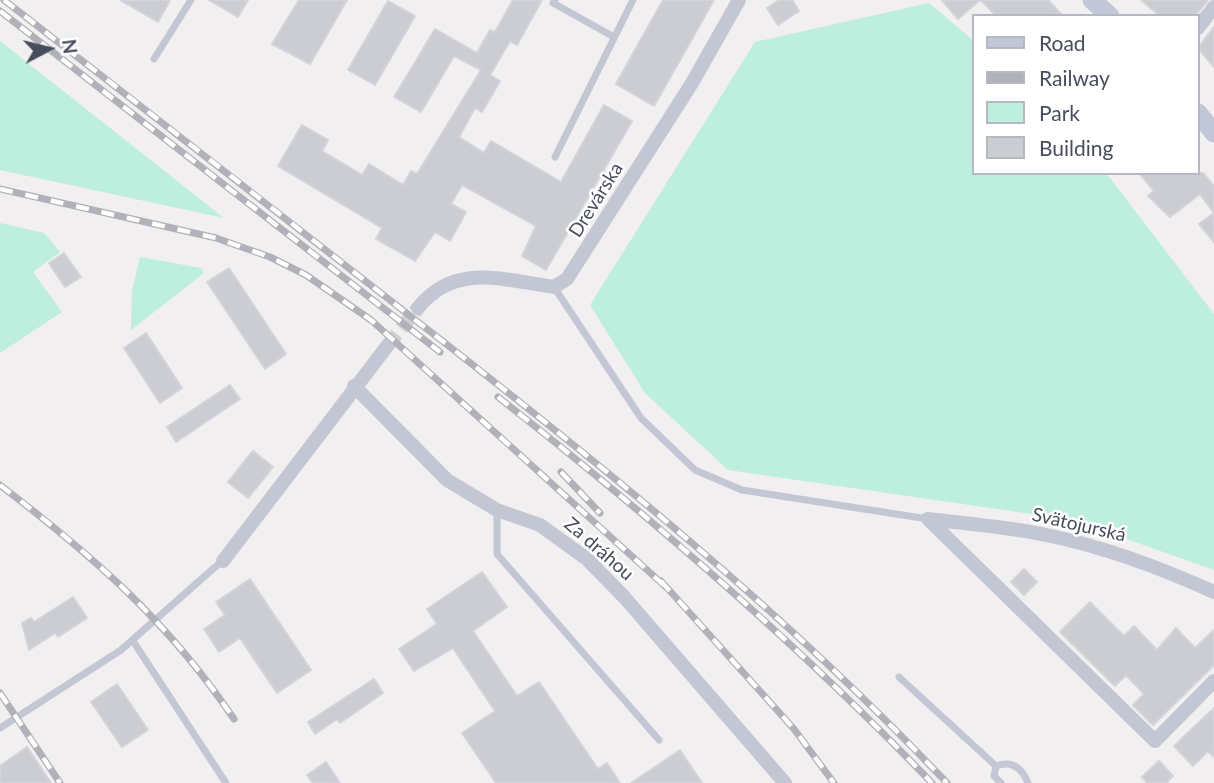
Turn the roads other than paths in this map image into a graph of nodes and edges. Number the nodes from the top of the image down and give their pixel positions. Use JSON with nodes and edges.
{"nodes":[{"id":1,"x":191,"y":0,"type":"edge"},
{"id":2,"x":555,"y":0,"type":"edge"},
{"id":3,"x":633,"y":0,"type":"edge"},
{"id":4,"x":739,"y":0,"type":"edge"},
{"id":5,"x":1092,"y":0,"type":"edge"},
{"id":6,"x":1214,"y":7,"type":"edge"},
{"id":7,"x":1108,"y":14,"type":"edge"},
{"id":8,"x":1200,"y":24,"type":"edge"},
{"id":9,"x":614,"y":37,"type":"junction"},
{"id":10,"x":154,"y":59,"type":"dead end"},
{"id":11,"x":1200,"y":116,"type":"edge"},
{"id":12,"x":1214,"y":133,"type":"edge"},
{"id":13,"x":555,"y":157,"type":"dead end"},
{"id":14,"x":554,"y":287,"type":"junction"},
{"id":15,"x":418,"y":308,"type":"tunnel mouth"},
{"id":16,"x":388,"y":345,"type":"tunnel mouth"},
{"id":17,"x":354,"y":386,"type":"junction"},
{"id":18,"x":497,"y":510,"type":"junction"},
{"id":19,"x":928,"y":519,"type":"junction"},
{"id":20,"x":223,"y":561,"type":"joint"},
{"id":21,"x":1214,"y":592,"type":"edge"},
{"id":22,"x":133,"y":641,"type":"junction"},
{"id":23,"x":899,"y":677,"type":"dead end"},
{"id":24,"x":1214,"y":681,"type":"edge"},
{"id":25,"x":0,"y":728,"type":"edge"},
{"id":26,"x":659,"y":740,"type":"dead end"},
{"id":27,"x":996,"y":766,"type":"junction"},
{"id":28,"x":226,"y":783,"type":"edge"},
{"id":29,"x":785,"y":783,"type":"edge"},
{"id":30,"x":1001,"y":783,"type":"edge"},
{"id":31,"x":1028,"y":783,"type":"edge"}],
"edges":[{"from":1,"to":10,"type":"lane"},
{"from":2,"to":9,"type":"lane"},
{"from":3,"to":9,"type":"lane"},
{"from":4,"to":14,"type":"street","name":"Drevárska"},
{"from":5,"to":7,"type":"main road"},
{"from":6,"to":8,"type":"street"},
{"from":9,"to":13,"type":"lane"},
{"from":11,"to":12,"type":"main road"},
{"from":14,"to":15,"type":"street"},
{"from":14,"to":19,"type":"lane"},
{"from":16,"to":17,"type":"street"},
{"from":17,"to":18,"type":"street","name":"Za dráhou"},
{"from":17,"to":20,"type":"street"},
{"from":18,"to":26,"type":"lane"},
{"from":18,"to":29,"type":"street","name":"Za dráhou"},
{"from":19,"to":21,"type":"street","name":"Svätojurská"},
{"from":19,"to":24,"type":"street"},
{"from":20,"to":22,"type":"lane"},
{"from":22,"to":25,"type":"lane"},
{"from":22,"to":28,"type":"lane"},
{"from":23,"to":27,"type":"lane"},
{"from":27,"to":30,"type":"lane"},
{"from":27,"to":31,"type":"lane"}]}
